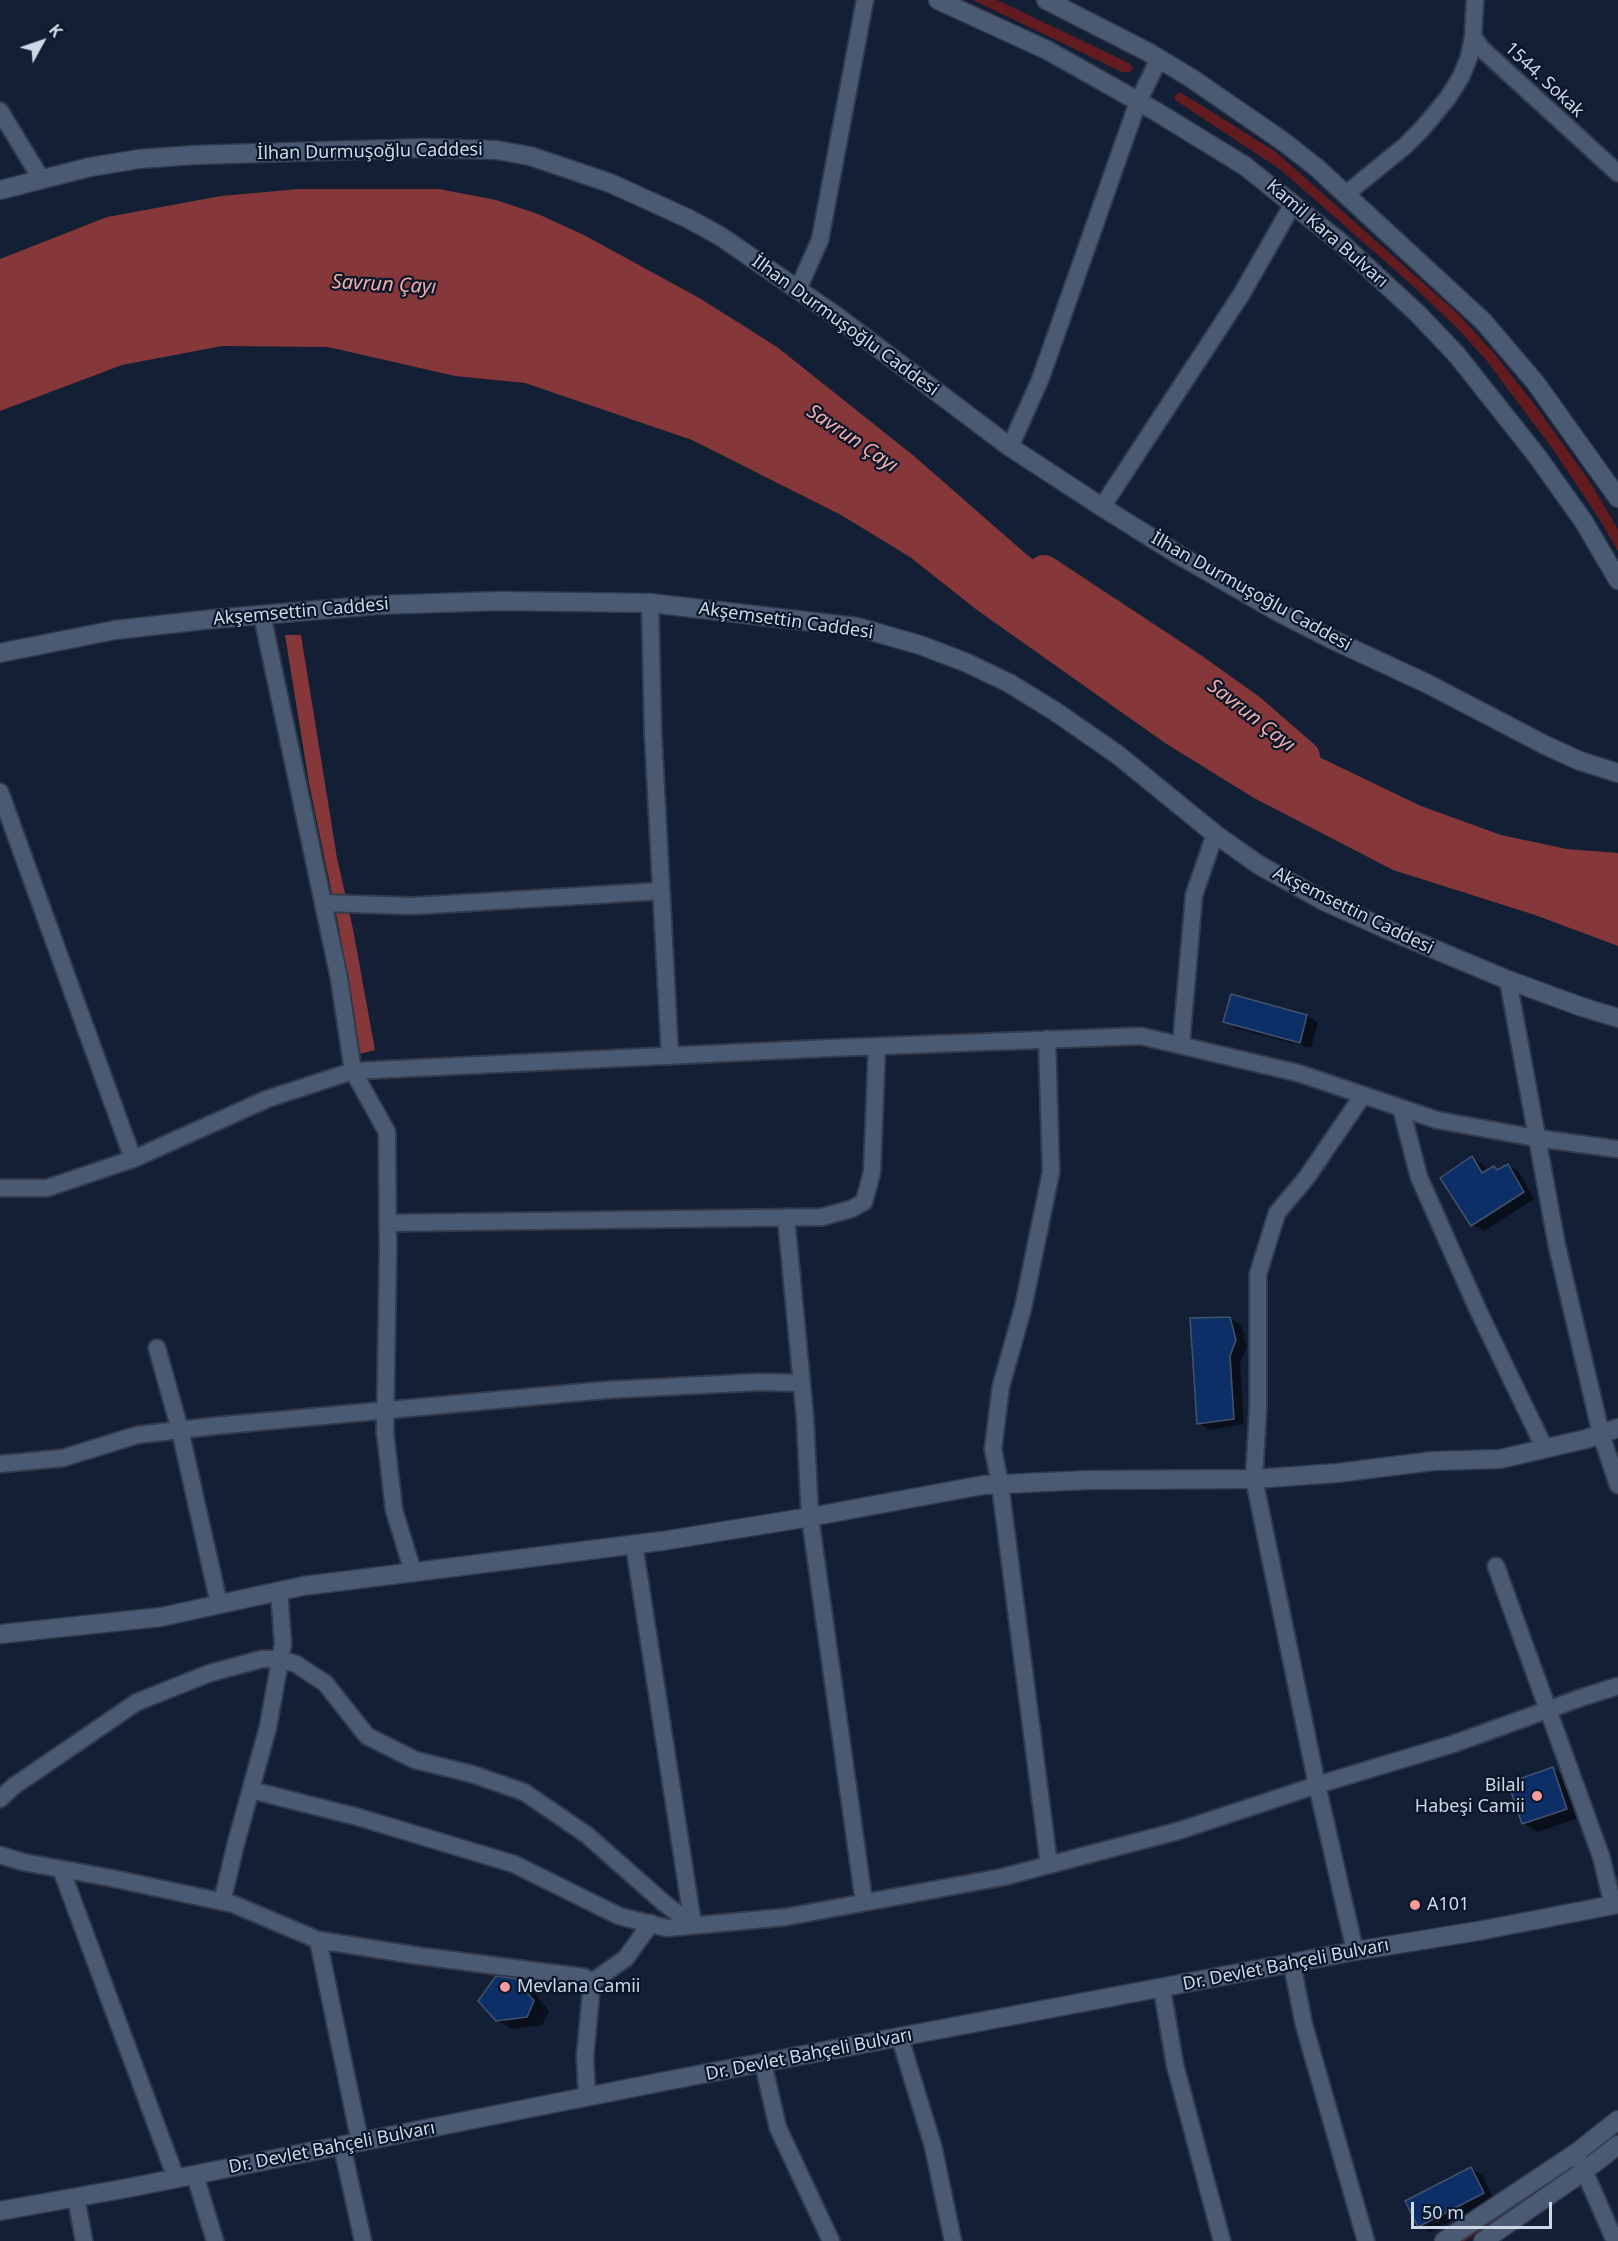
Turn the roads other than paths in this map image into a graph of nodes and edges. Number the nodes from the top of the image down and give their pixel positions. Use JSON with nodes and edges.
{"nodes":[{"id":1,"x":865,"y":0,"type":"edge"},
{"id":2,"x":938,"y":0,"type":"edge"},
{"id":3,"x":1046,"y":0,"type":"edge"},
{"id":4,"x":1475,"y":0,"type":"edge"},
{"id":5,"x":1473,"y":37,"type":"junction"},
{"id":6,"x":1159,"y":59,"type":"junction"},
{"id":7,"x":1138,"y":102,"type":"junction"},
{"id":8,"x":0,"y":111,"type":"edge"},
{"id":9,"x":1618,"y":173,"type":"edge"},
{"id":10,"x":42,"y":180,"type":"junction"},
{"id":11,"x":0,"y":190,"type":"edge"},
{"id":12,"x":1346,"y":194,"type":"junction"},
{"id":13,"x":1293,"y":204,"type":"junction"},
{"id":14,"x":798,"y":290,"type":"junction"},
{"id":15,"x":1010,"y":447,"type":"junction"},
{"id":16,"x":1618,"y":498,"type":"edge"},
{"id":17,"x":1102,"y":507,"type":"junction"},
{"id":18,"x":1618,"y":580,"type":"edge"},
{"id":19,"x":650,"y":603,"type":"junction"},
{"id":20,"x":262,"y":615,"type":"junction"},
{"id":21,"x":0,"y":653,"type":"edge"},
{"id":22,"x":1618,"y":773,"type":"edge"},
{"id":23,"x":0,"y":792,"type":"edge"},
{"id":24,"x":1215,"y":834,"type":"junction"},
{"id":25,"x":661,"y":891,"type":"junction"},
{"id":26,"x":324,"y":903,"type":"junction"},
{"id":27,"x":1508,"y":980,"type":"junction"},
{"id":28,"x":1618,"y":1018,"type":"edge"},
{"id":29,"x":1047,"y":1039,"type":"junction"},
{"id":30,"x":1181,"y":1045,"type":"junction"},
{"id":31,"x":877,"y":1046,"type":"junction"},
{"id":32,"x":670,"y":1056,"type":"junction"},
{"id":33,"x":353,"y":1071,"type":"junction"},
{"id":34,"x":1363,"y":1095,"type":"junction"},
{"id":35,"x":1401,"y":1108,"type":"junction"},
{"id":36,"x":1536,"y":1138,"type":"junction"},
{"id":37,"x":1618,"y":1149,"type":"edge"},
{"id":38,"x":133,"y":1159,"type":"junction"},
{"id":39,"x":0,"y":1188,"type":"edge"},
{"id":40,"x":786,"y":1217,"type":"junction"},
{"id":41,"x":388,"y":1223,"type":"junction"},
{"id":42,"x":157,"y":1348,"type":"dead end"},
{"id":43,"x":801,"y":1383,"type":"junction"},
{"id":44,"x":385,"y":1411,"type":"junction"},
{"id":45,"x":180,"y":1430,"type":"junction"},
{"id":46,"x":1609,"y":1431,"type":"edge"},
{"id":47,"x":1545,"y":1449,"type":"junction"},
{"id":48,"x":0,"y":1464,"type":"edge"},
{"id":49,"x":1254,"y":1479,"type":"junction"},
{"id":50,"x":1000,"y":1484,"type":"junction"},
{"id":51,"x":1618,"y":1485,"type":"edge"},
{"id":52,"x":810,"y":1517,"type":"junction"},
{"id":53,"x":634,"y":1544,"type":"junction"},
{"id":54,"x":1496,"y":1566,"type":"dead end"},
{"id":55,"x":414,"y":1572,"type":"junction"},
{"id":56,"x":279,"y":1591,"type":"junction"},
{"id":57,"x":219,"y":1604,"type":"junction"},
{"id":58,"x":0,"y":1634,"type":"edge"},
{"id":59,"x":280,"y":1659,"type":"junction"},
{"id":60,"x":1618,"y":1686,"type":"edge"},
{"id":61,"x":1547,"y":1710,"type":"junction"},
{"id":62,"x":1317,"y":1785,"type":"junction"},
{"id":63,"x":251,"y":1790,"type":"junction"},
{"id":64,"x":0,"y":1799,"type":"edge"},
{"id":65,"x":0,"y":1855,"type":"edge"},
{"id":66,"x":1048,"y":1865,"type":"junction"},
{"id":67,"x":62,"y":1869,"type":"junction"},
{"id":68,"x":222,"y":1902,"type":"junction"},
{"id":69,"x":864,"y":1902,"type":"junction"},
{"id":70,"x":1616,"y":1904,"type":"edge"},
{"id":71,"x":651,"y":1923,"type":"junction"},
{"id":72,"x":693,"y":1925,"type":"junction"},
{"id":73,"x":318,"y":1940,"type":"junction"},
{"id":74,"x":1355,"y":1951,"type":"junction"},
{"id":75,"x":1293,"y":1964,"type":"junction"},
{"id":76,"x":592,"y":1982,"type":"junction"},
{"id":77,"x":1162,"y":1989,"type":"junction"},
{"id":78,"x":900,"y":2038,"type":"junction"},
{"id":79,"x":763,"y":2063,"type":"junction"},
{"id":80,"x":587,"y":2097,"type":"junction"},
{"id":81,"x":1618,"y":2120,"type":"edge"},
{"id":82,"x":351,"y":2144,"type":"junction"},
{"id":83,"x":1618,"y":2145,"type":"edge"},
{"id":84,"x":1576,"y":2153,"type":"junction"},
{"id":85,"x":1584,"y":2171,"type":"junction"},
{"id":86,"x":195,"y":2175,"type":"junction"},
{"id":87,"x":176,"y":2178,"type":"junction"},
{"id":88,"x":76,"y":2197,"type":"junction"},
{"id":89,"x":0,"y":2211,"type":"edge"},
{"id":90,"x":84,"y":2241,"type":"edge"},
{"id":91,"x":215,"y":2241,"type":"edge"},
{"id":92,"x":363,"y":2241,"type":"edge"},
{"id":93,"x":831,"y":2241,"type":"edge"},
{"id":94,"x":953,"y":2241,"type":"edge"},
{"id":95,"x":1222,"y":2241,"type":"edge"},
{"id":96,"x":1366,"y":2241,"type":"edge"},
{"id":97,"x":1444,"y":2241,"type":"edge"},
{"id":98,"x":1483,"y":2241,"type":"edge"},
{"id":99,"x":1615,"y":2241,"type":"edge"}],
"edges":[{"from":1,"to":14,"type":"street"},
{"from":2,"to":7,"type":"street","name":"Kamil Kara Bulvarı"},
{"from":3,"to":6,"type":"street"},
{"from":4,"to":5,"type":"street"},
{"from":5,"to":9,"type":"street","name":"1544. Sokak"},
{"from":5,"to":12,"type":"street"},
{"from":6,"to":7,"type":"street"},
{"from":6,"to":12,"type":"street"},
{"from":7,"to":13,"type":"street","name":"Kamil Kara Bulvarı"},
{"from":7,"to":15,"type":"street"},
{"from":8,"to":10,"type":"street"},
{"from":10,"to":11,"type":"street","name":"İlhan Durmuşoğlu Caddesi"},
{"from":10,"to":14,"type":"street","name":"İlhan Durmuşoğlu Caddesi"},
{"from":12,"to":16,"type":"street"},
{"from":13,"to":17,"type":"street"},
{"from":13,"to":18,"type":"street","name":"Kamil Kara Bulvarı"},
{"from":14,"to":15,"type":"street","name":"İlhan Durmuşoğlu Caddesi"},
{"from":15,"to":17,"type":"street","name":"İlhan Durmuşoğlu Caddesi"},
{"from":17,"to":22,"type":"street","name":"İlhan Durmuşoğlu Caddesi"},
{"from":19,"to":20,"type":"street","name":"Akşemsettin Caddesi"},
{"from":19,"to":24,"type":"street","name":"Akşemsettin Caddesi"},
{"from":19,"to":25,"type":"street"},
{"from":20,"to":21,"type":"street","name":"Akşemsettin Caddesi"},
{"from":20,"to":26,"type":"street"},
{"from":23,"to":38,"type":"street"},
{"from":24,"to":27,"type":"street","name":"Akşemsettin Caddesi"},
{"from":24,"to":30,"type":"street"},
{"from":25,"to":26,"type":"street"},
{"from":25,"to":32,"type":"street"},
{"from":26,"to":33,"type":"street"},
{"from":27,"to":28,"type":"street","name":"Akşemsettin Caddesi"},
{"from":27,"to":36,"type":"street"},
{"from":29,"to":30,"type":"street"},
{"from":29,"to":31,"type":"street"},
{"from":29,"to":50,"type":"street"},
{"from":30,"to":34,"type":"street"},
{"from":31,"to":32,"type":"street"},
{"from":31,"to":40,"type":"street"},
{"from":32,"to":33,"type":"street"},
{"from":33,"to":38,"type":"street"},
{"from":33,"to":41,"type":"street"},
{"from":34,"to":35,"type":"street"},
{"from":34,"to":49,"type":"street"},
{"from":35,"to":36,"type":"street"},
{"from":35,"to":47,"type":"street"},
{"from":36,"to":37,"type":"street"},
{"from":36,"to":46,"type":"street"},
{"from":38,"to":39,"type":"street"},
{"from":40,"to":41,"type":"street"},
{"from":40,"to":43,"type":"street"},
{"from":41,"to":44,"type":"street"},
{"from":42,"to":45,"type":"street"},
{"from":43,"to":44,"type":"street"},
{"from":43,"to":52,"type":"street"},
{"from":44,"to":45,"type":"street"},
{"from":44,"to":55,"type":"street"},
{"from":45,"to":48,"type":"street"},
{"from":45,"to":57,"type":"street"},
{"from":46,"to":47,"type":"street"},
{"from":46,"to":51,"type":"street"},
{"from":47,"to":49,"type":"street"},
{"from":49,"to":50,"type":"street"},
{"from":49,"to":62,"type":"street"},
{"from":50,"to":52,"type":"street"},
{"from":50,"to":66,"type":"street"},
{"from":52,"to":53,"type":"street"},
{"from":52,"to":69,"type":"street"},
{"from":53,"to":55,"type":"street"},
{"from":53,"to":72,"type":"street"},
{"from":54,"to":61,"type":"street"},
{"from":55,"to":56,"type":"street"},
{"from":56,"to":57,"type":"street"},
{"from":56,"to":59,"type":"street"},
{"from":57,"to":58,"type":"street"},
{"from":59,"to":63,"type":"street"},
{"from":59,"to":64,"type":"street"},
{"from":59,"to":72,"type":"street"},
{"from":60,"to":61,"type":"street"},
{"from":61,"to":62,"type":"street"},
{"from":61,"to":70,"type":"street"},
{"from":62,"to":66,"type":"street"},
{"from":62,"to":74,"type":"street"},
{"from":63,"to":68,"type":"street"},
{"from":63,"to":71,"type":"street"},
{"from":65,"to":67,"type":"street"},
{"from":66,"to":69,"type":"street"},
{"from":67,"to":68,"type":"street"},
{"from":67,"to":87,"type":"street"},
{"from":68,"to":73,"type":"street"},
{"from":69,"to":72,"type":"street"},
{"from":70,"to":74,"type":"street","name":"Dr. Devlet Bahçeli Bulvarı"},
{"from":71,"to":72,"type":"street"},
{"from":71,"to":76,"type":"street"},
{"from":73,"to":76,"type":"street"},
{"from":73,"to":82,"type":"street"},
{"from":74,"to":75,"type":"street","name":"Dr. Devlet Bahçeli Bulvarı"},
{"from":75,"to":77,"type":"street","name":"Dr. Devlet Bahçeli Bulvarı"},
{"from":75,"to":96,"type":"street"},
{"from":76,"to":80,"type":"street"},
{"from":77,"to":78,"type":"street","name":"Dr. Devlet Bahçeli Bulvarı"},
{"from":77,"to":95,"type":"street"},
{"from":78,"to":79,"type":"street","name":"Dr. Devlet Bahçeli Bulvarı"},
{"from":78,"to":94,"type":"street"},
{"from":79,"to":80,"type":"street","name":"Dr. Devlet Bahçeli Bulvarı"},
{"from":79,"to":93,"type":"street"},
{"from":80,"to":82,"type":"street","name":"Dr. Devlet Bahçeli Bulvarı"},
{"from":81,"to":84,"type":"street"},
{"from":82,"to":86,"type":"street","name":"Dr. Devlet Bahçeli Bulvarı"},
{"from":82,"to":92,"type":"street"},
{"from":83,"to":85,"type":"street"},
{"from":84,"to":85,"type":"street"},
{"from":84,"to":97,"type":"street"},
{"from":85,"to":98,"type":"street"},
{"from":85,"to":99,"type":"street"},
{"from":86,"to":87,"type":"street","name":"Dr. Devlet Bahçeli Bulvarı"},
{"from":86,"to":91,"type":"street"},
{"from":87,"to":88,"type":"street","name":"Dr. Devlet Bahçeli Bulvarı"},
{"from":88,"to":89,"type":"street","name":"Dr. Devlet Bahçeli Bulvarı"},
{"from":88,"to":90,"type":"street"}]}
